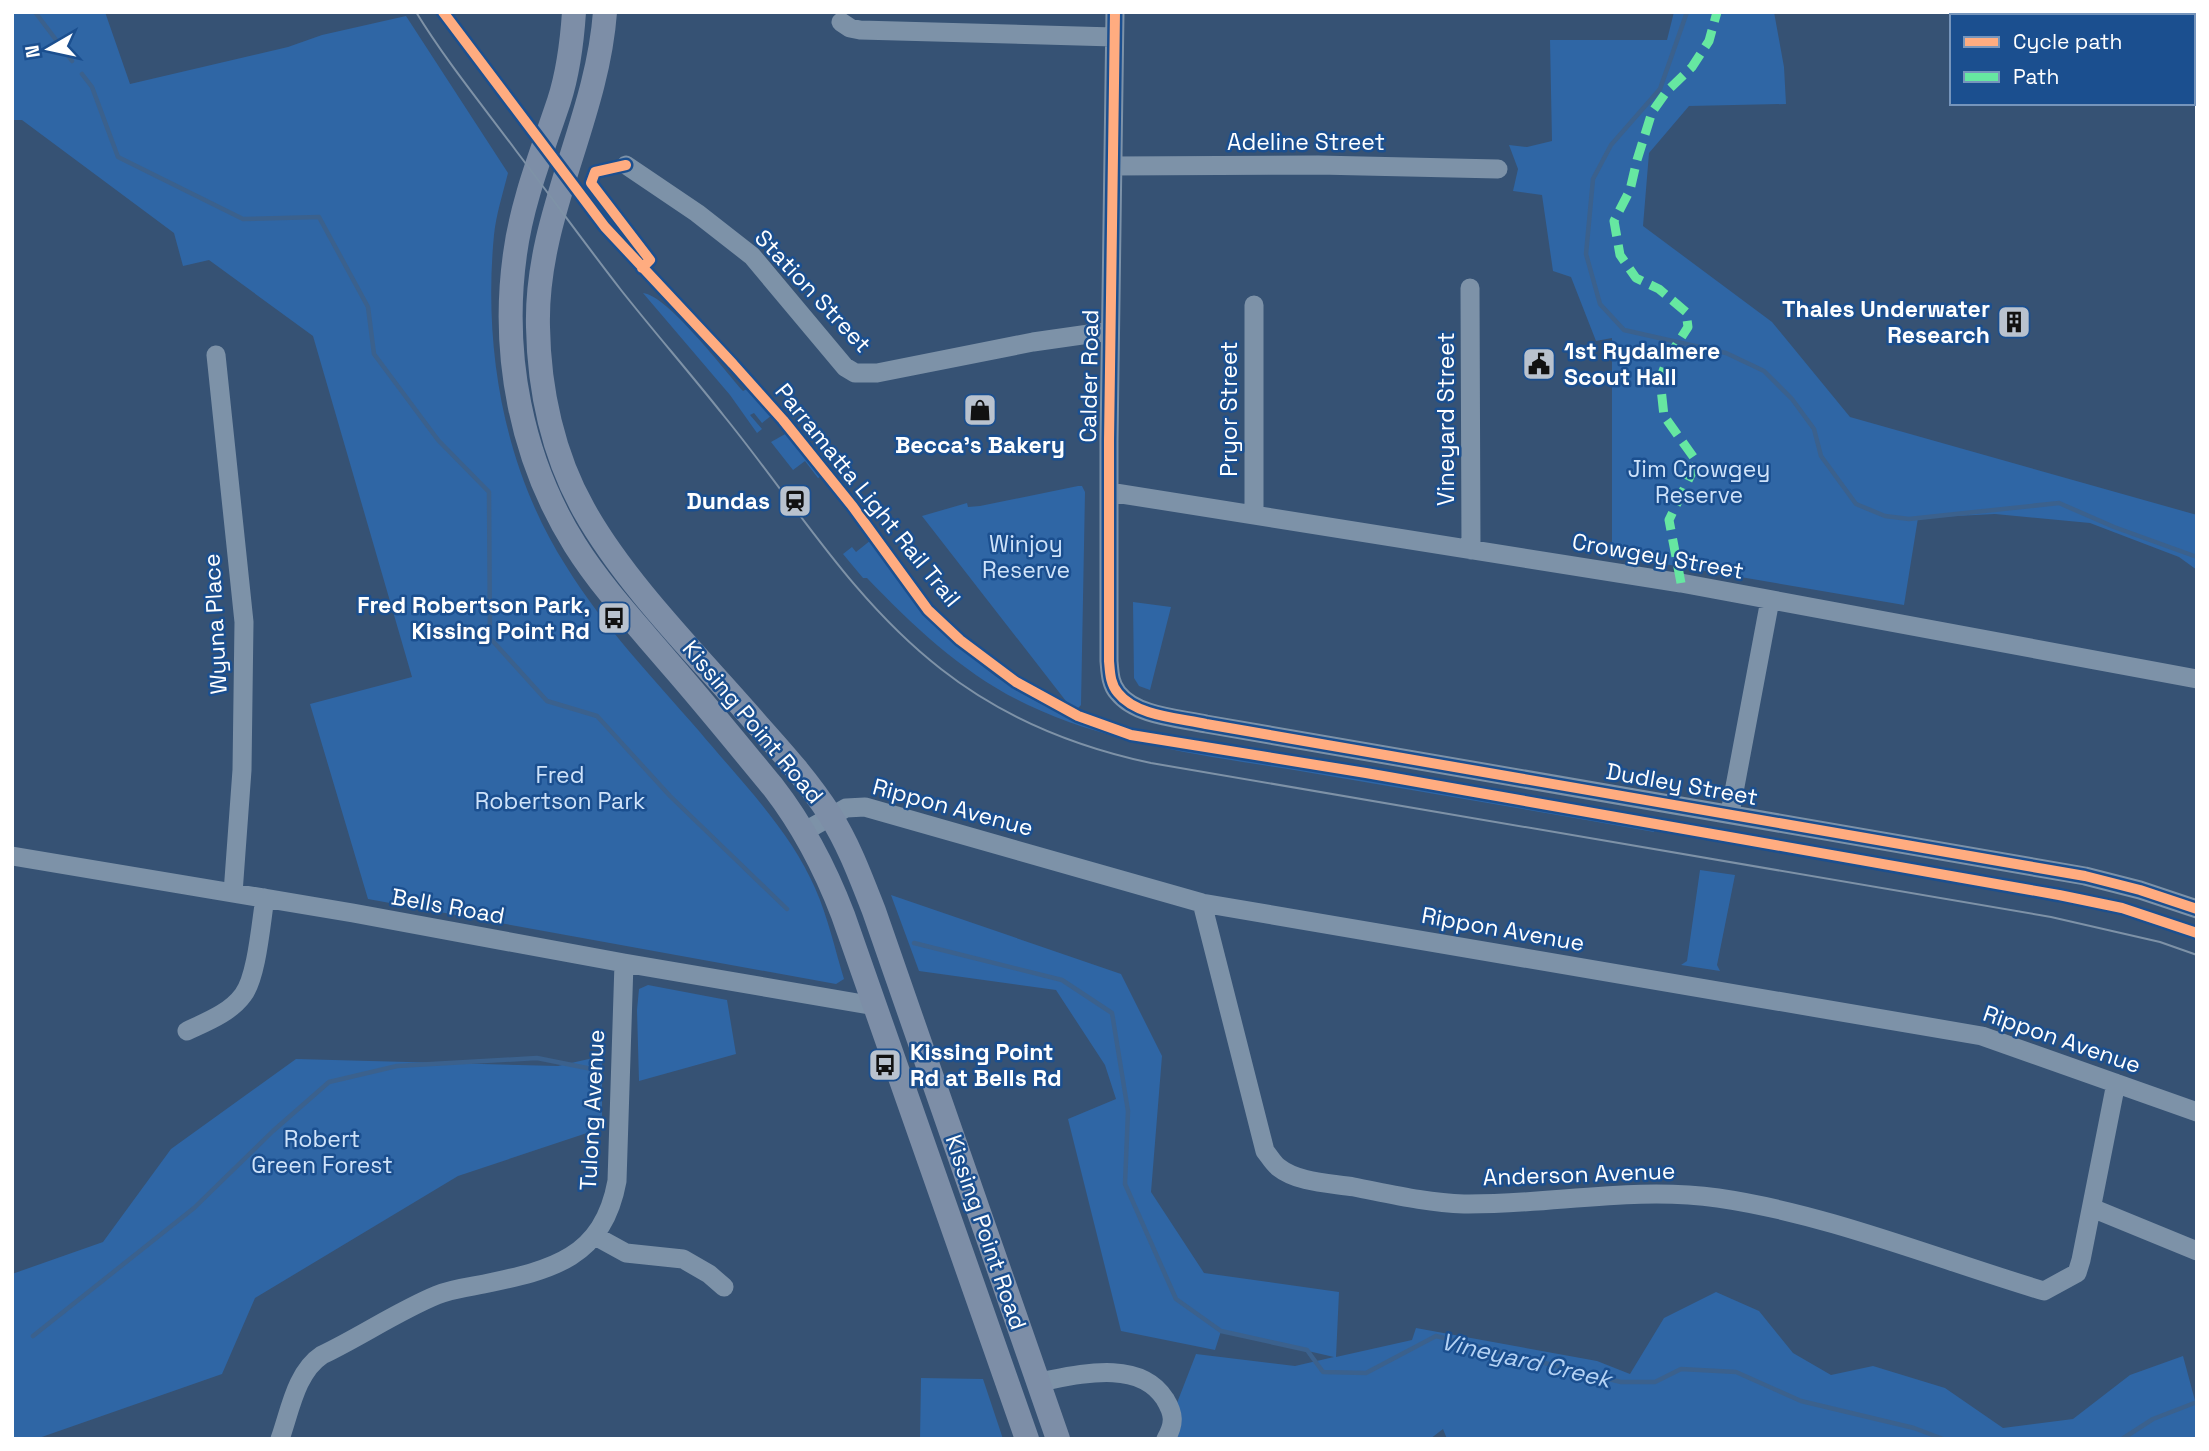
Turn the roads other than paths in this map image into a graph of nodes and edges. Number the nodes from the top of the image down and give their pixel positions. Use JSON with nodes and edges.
{"nodes":[{"id":1,"x":574,"y":12,"type":"edge"},
{"id":2,"x":605,"y":12,"type":"edge"},
{"id":3,"x":1115,"y":12,"type":"edge"},
{"id":4,"x":841,"y":22,"type":"dead end"},
{"id":5,"x":1114,"y":37,"type":"junction"},
{"id":6,"x":626,"y":165,"type":"dead end"},
{"id":7,"x":1113,"y":166,"type":"junction"},
{"id":8,"x":1498,"y":169,"type":"dead end"},
{"id":9,"x":1470,"y":288,"type":"dead end"},
{"id":10,"x":1254,"y":304,"type":"dead end"},
{"id":11,"x":1111,"y":331,"type":"junction"},
{"id":12,"x":216,"y":355,"type":"dead end"},
{"id":13,"x":1109,"y":492,"type":"junction"},
{"id":14,"x":1254,"y":514,"type":"junction"},
{"id":15,"x":1471,"y":550,"type":"junction"},
{"id":16,"x":1770,"y":600,"type":"junction"},
{"id":17,"x":2197,"y":679,"type":"edge"},
{"id":18,"x":1158,"y":713,"type":"joint"},
{"id":19,"x":1730,"y":813,"type":"junction"},
{"id":20,"x":831,"y":816,"type":"junction"},
{"id":21,"x":805,"y":831,"type":"junction"},
{"id":22,"x":12,"y":856,"type":"edge"},
{"id":23,"x":233,"y":893,"type":"junction"},
{"id":24,"x":265,"y":898,"type":"junction"},
{"id":25,"x":1202,"y":903,"type":"junction"},
{"id":26,"x":2197,"y":909,"type":"edge"},
{"id":27,"x":624,"y":963,"type":"junction"},
{"id":28,"x":875,"y":1006,"type":"junction"},
{"id":29,"x":187,"y":1031,"type":"dead end"},
{"id":30,"x":2116,"y":1083,"type":"junction"},
{"id":31,"x":2197,"y":1112,"type":"edge"},
{"id":32,"x":2092,"y":1208,"type":"junction"},
{"id":33,"x":595,"y":1236,"type":"junction"},
{"id":34,"x":2197,"y":1251,"type":"edge"},
{"id":35,"x":724,"y":1287,"type":"dead end"},
{"id":36,"x":1038,"y":1382,"type":"junction"},
{"id":37,"x":280,"y":1439,"type":"edge"},
{"id":38,"x":1027,"y":1439,"type":"edge"},
{"id":39,"x":1058,"y":1439,"type":"edge"},
{"id":40,"x":1166,"y":1439,"type":"edge"}],
"edges":[{"from":1,"to":21,"type":"main road","name":"Kissing Point Road"},
{"from":2,"to":20,"type":"main road","name":"Kissing Point Road"},
{"from":3,"to":5,"type":"street","name":"Calder Road"},
{"from":4,"to":5,"type":"street"},
{"from":5,"to":7,"type":"street","name":"Calder Road"},
{"from":6,"to":11,"type":"street","name":"Station Street"},
{"from":7,"to":8,"type":"street","name":"Adeline Street"},
{"from":7,"to":11,"type":"street","name":"Calder Road"},
{"from":9,"to":15,"type":"street","name":"Vineyard Street"},
{"from":10,"to":14,"type":"street","name":"Pryor Street"},
{"from":11,"to":13,"type":"street","name":"Calder Road"},
{"from":12,"to":23,"type":"street","name":"Wyuna Place"},
{"from":13,"to":14,"type":"street","name":"Crowgey Street"},
{"from":13,"to":18,"type":"street","name":"Calder Road"},
{"from":14,"to":15,"type":"street","name":"Crowgey Street"},
{"from":15,"to":16,"type":"street","name":"Crowgey Street"},
{"from":16,"to":17,"type":"street","name":"Crowgey Street"},
{"from":16,"to":19,"type":"street"},
{"from":18,"to":19,"type":"street","name":"Dudley Street"},
{"from":19,"to":26,"type":"street","name":"Dudley Street"},
{"from":20,"to":21,"type":"street","name":"Rippon Avenue"},
{"from":20,"to":25,"type":"street","name":"Rippon Avenue"},
{"from":20,"to":36,"type":"main road","name":"Kissing Point Road"},
{"from":21,"to":28,"type":"main road","name":"Kissing Point Road"},
{"from":22,"to":23,"type":"street","name":"Bells Road"},
{"from":23,"to":24,"type":"street","name":"Bells Road"},
{"from":24,"to":27,"type":"street","name":"Bells Road"},
{"from":24,"to":29,"type":"street"},
{"from":25,"to":30,"type":"street","name":"Rippon Avenue"},
{"from":25,"to":32,"type":"street","name":"Anderson Avenue"},
{"from":27,"to":28,"type":"street","name":"Bells Road"},
{"from":27,"to":33,"type":"street","name":"Tulong Avenue"},
{"from":28,"to":38,"type":"main road","name":"Kissing Point Road"},
{"from":30,"to":31,"type":"street","name":"Rippon Avenue"},
{"from":30,"to":32,"type":"street","name":"Anderson Avenue"},
{"from":32,"to":34,"type":"street"},
{"from":33,"to":35,"type":"street"},
{"from":33,"to":37,"type":"street","name":"Tulong Avenue"},
{"from":36,"to":39,"type":"main road","name":"Kissing Point Road"},
{"from":36,"to":40,"type":"street"}]}
